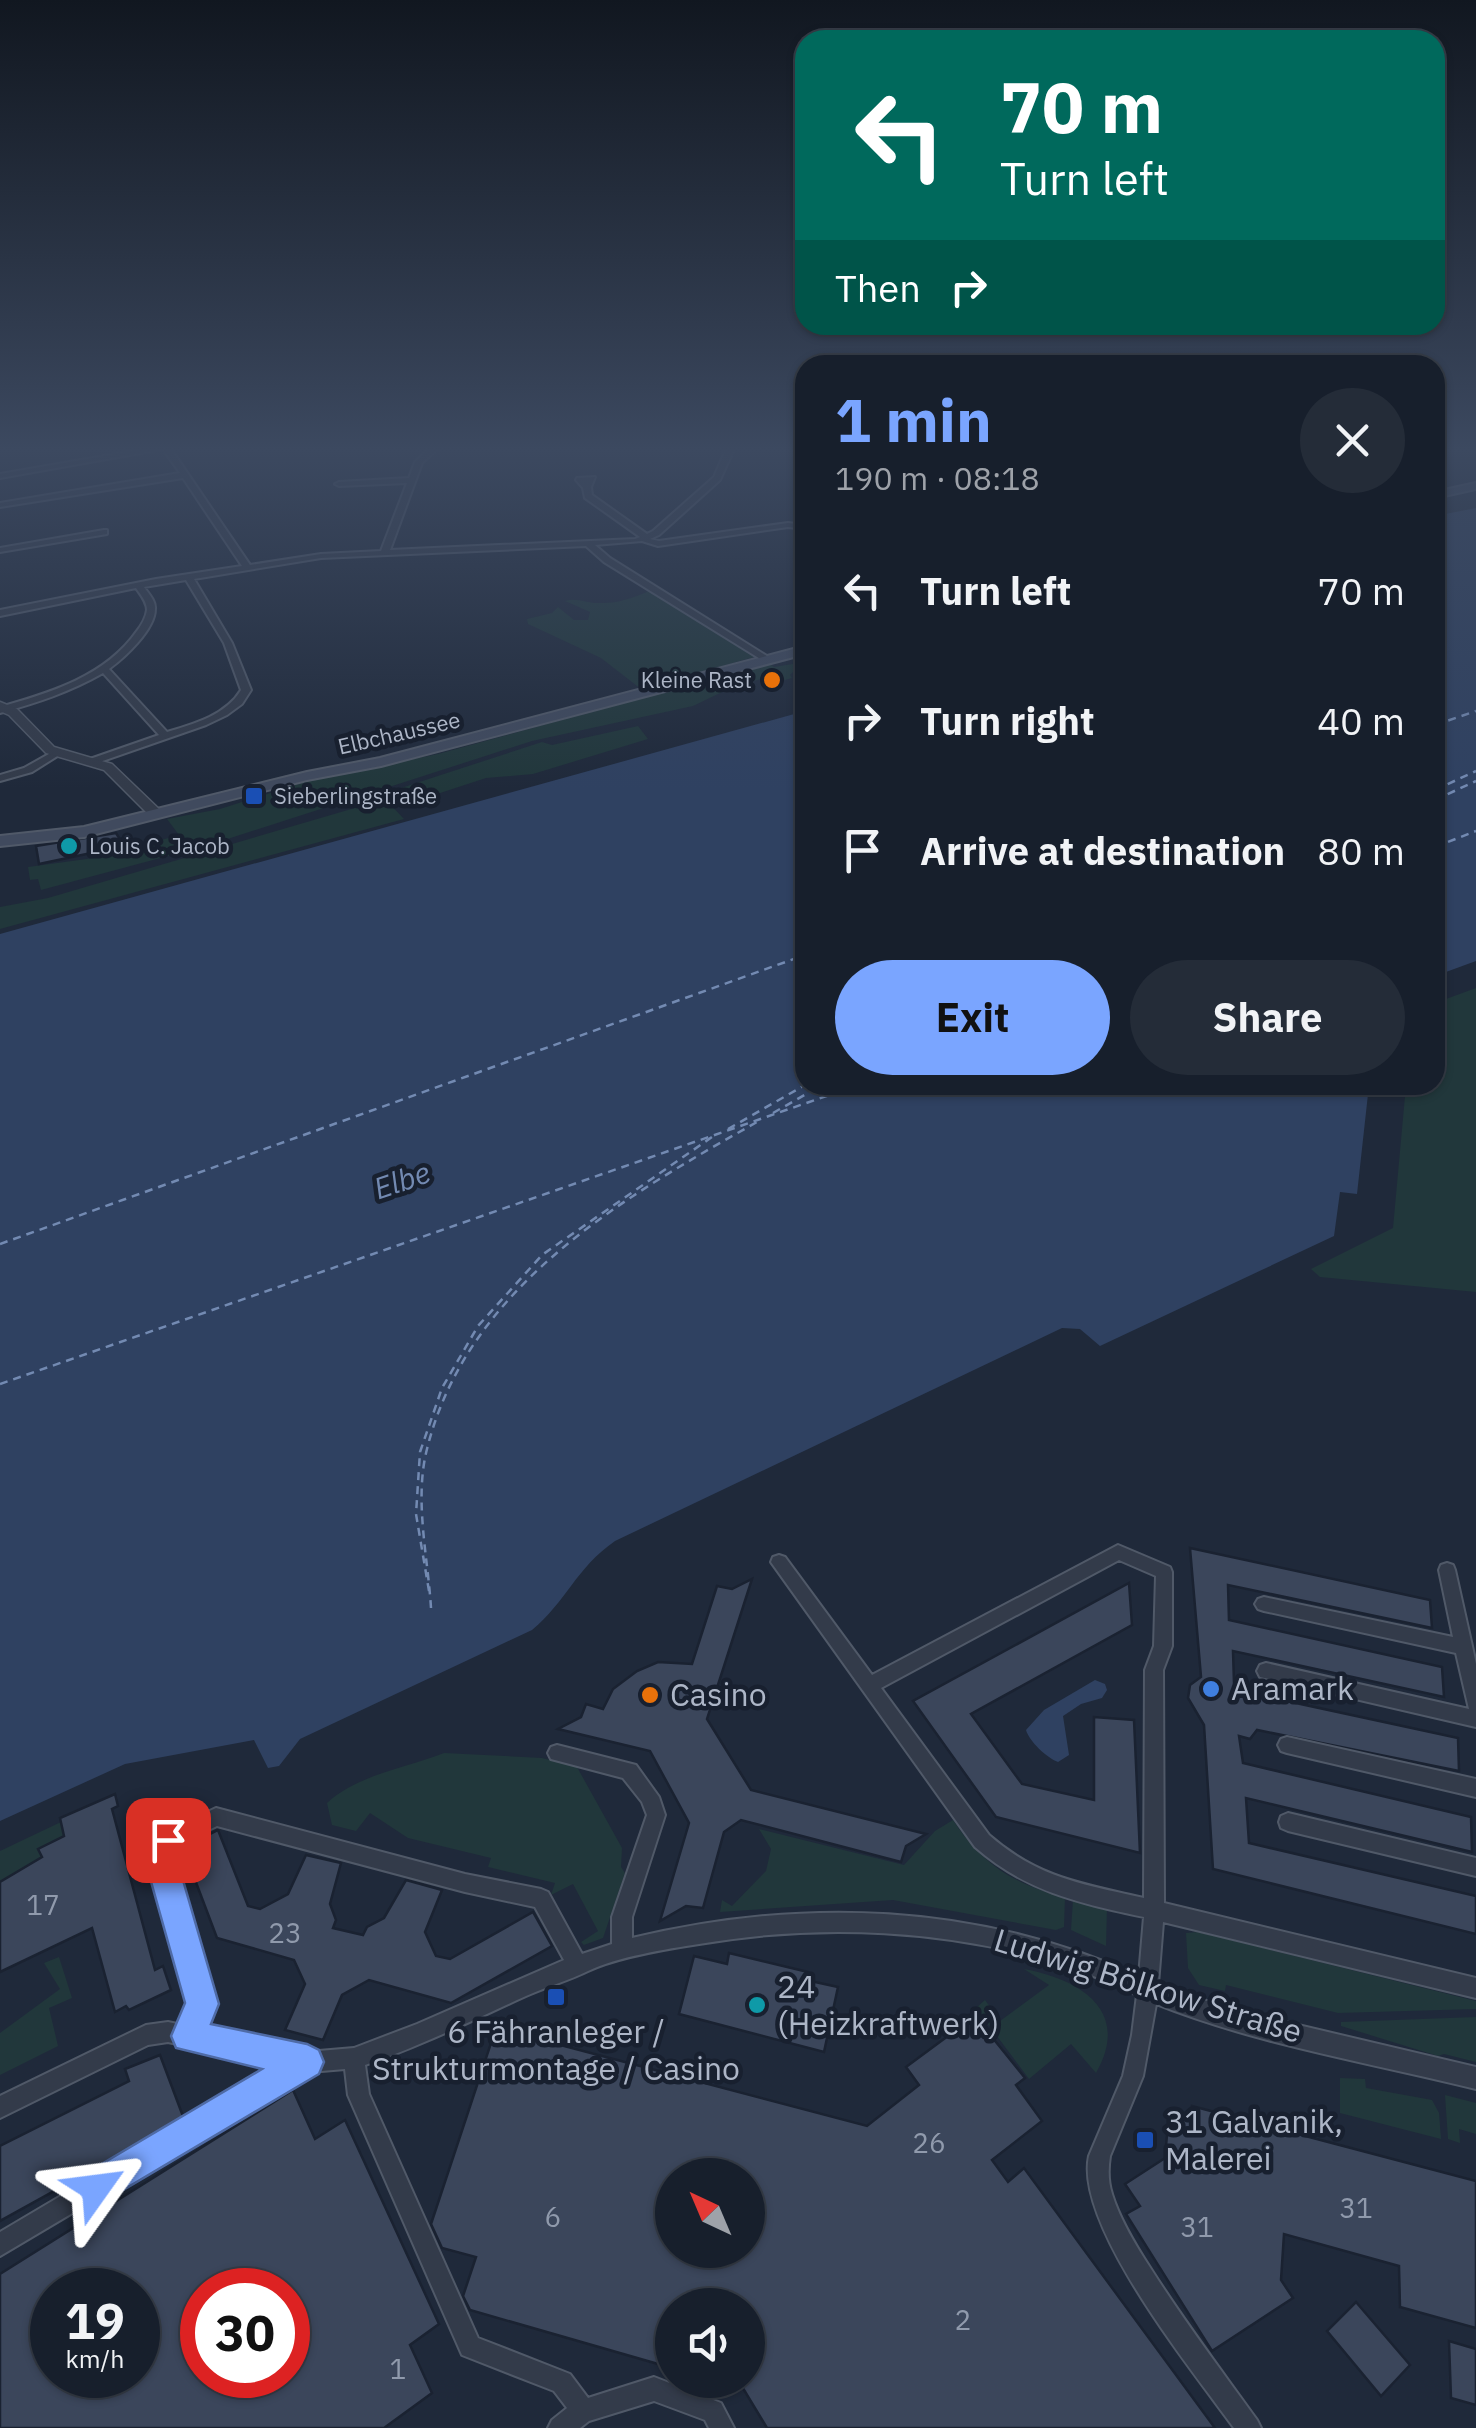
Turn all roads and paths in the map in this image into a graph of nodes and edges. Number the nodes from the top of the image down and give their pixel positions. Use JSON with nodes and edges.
{"nodes":[{"id":1,"x":244,"y":562,"type":"edge"},
{"id":2,"x":290,"y":562,"type":"edge"},
{"id":3,"x":611,"y":562,"type":"edge"},
{"id":4,"x":247,"y":567,"type":"junction"},
{"id":5,"x":189,"y":577,"type":"junction"},
{"id":6,"x":139,"y":586,"type":"junction"},
{"id":7,"x":0,"y":613,"type":"edge"},
{"id":8,"x":795,"y":653,"type":"edge"},
{"id":9,"x":767,"y":660,"type":"junction"},
{"id":10,"x":104,"y":669,"type":"junction"},
{"id":11,"x":2,"y":708,"type":"edge"},
{"id":12,"x":164,"y":734,"type":"junction"},
{"id":13,"x":56,"y":753,"type":"junction"},
{"id":14,"x":94,"y":761,"type":"junction"},
{"id":15,"x":0,"y":778,"type":"edge"},
{"id":16,"x":156,"y":814,"type":"junction"},
{"id":17,"x":0,"y":841,"type":"edge"},
{"id":18,"x":779,"y":1562,"type":"dead end"},
{"id":19,"x":1447,"y":1570,"type":"dead end"},
{"id":20,"x":1264,"y":1604,"type":"dead end"},
{"id":21,"x":1464,"y":1647,"type":"junction"},
{"id":22,"x":1266,"y":1671,"type":"dead end"},
{"id":23,"x":869,"y":1686,"type":"junction"},
{"id":24,"x":1476,"y":1704,"type":"edge"},
{"id":25,"x":1476,"y":1719,"type":"edge"},
{"id":26,"x":1287,"y":1745,"type":"dead end"},
{"id":27,"x":558,"y":1753,"type":"dead end"},
{"id":28,"x":1476,"y":1788,"type":"edge"},
{"id":29,"x":1288,"y":1822,"type":"dead end"},
{"id":30,"x":1476,"y":1867,"type":"edge"},
{"id":31,"x":1154,"y":1910,"type":"junction"},
{"id":32,"x":622,"y":1950,"type":"junction"},
{"id":33,"x":578,"y":1967,"type":"junction"},
{"id":34,"x":1476,"y":1988,"type":"edge"},
{"id":35,"x":1148,"y":1991,"type":"junction"},
{"id":36,"x":188,"y":2036,"type":"junction"},
{"id":37,"x":124,"y":2043,"type":"joint"},
{"id":38,"x":354,"y":2058,"type":"junction"},
{"id":39,"x":307,"y":2062,"type":"junction"},
{"id":40,"x":1476,"y":2078,"type":"edge"},
{"id":41,"x":0,"y":2107,"type":"edge"},
{"id":42,"x":0,"y":2245,"type":"edge"},
{"id":43,"x":583,"y":2410,"type":"junction"},
{"id":44,"x":560,"y":2428,"type":"edge"},
{"id":45,"x":722,"y":2428,"type":"edge"},
{"id":46,"x":1248,"y":2428,"type":"edge"}],
"edges":[{"from":1,"to":4,"type":"street"},
{"from":2,"to":4,"type":"street"},
{"from":3,"to":9,"type":"street"},
{"from":4,"to":5,"type":"street"},
{"from":5,"to":6,"type":"street"},
{"from":5,"to":12,"type":"street"},
{"from":6,"to":7,"type":"street"},
{"from":6,"to":10,"type":"street"},
{"from":8,"to":9,"type":"main road","name":"Elbchaussee"},
{"from":9,"to":16,"type":"main road","name":"Elbchaussee"},
{"from":10,"to":11,"type":"street"},
{"from":10,"to":12,"type":"street"},
{"from":11,"to":13,"type":"street"},
{"from":12,"to":14,"type":"street"},
{"from":13,"to":14,"type":"street"},
{"from":13,"to":15,"type":"street"},
{"from":14,"to":16,"type":"street"},
{"from":16,"to":17,"type":"main road","name":"Elbchaussee"},
{"from":18,"to":23,"type":"street"},
{"from":19,"to":21,"type":"street"},
{"from":20,"to":21,"type":"street"},
{"from":21,"to":24,"type":"street"},
{"from":22,"to":25,"type":"street"},
{"from":23,"to":31,"type":"street"},
{"from":23,"to":31,"type":"street"},
{"from":26,"to":28,"type":"street"},
{"from":27,"to":32,"type":"street"},
{"from":29,"to":30,"type":"street"},
{"from":31,"to":34,"type":"street"},
{"from":31,"to":35,"type":"street"},
{"from":32,"to":33,"type":"street","name":"Ludwig Bölkow Straße"},
{"from":32,"to":35,"type":"street","name":"Ludwig Bölkow Straße"},
{"from":33,"to":36,"type":"street"},
{"from":33,"to":38,"type":"street","name":"Ludwig Bölkow Straße"},
{"from":35,"to":40,"type":"street","name":"Ludwig Bölkow Straße"},
{"from":35,"to":46,"type":"street"},
{"from":36,"to":37,"type":"street","name":"Ludwig Bölkow Straße"},
{"from":36,"to":39,"type":"street","name":"Ludwig Bölkow Straße"},
{"from":37,"to":41,"type":"street"},
{"from":38,"to":39,"type":"street","name":"Ludwig Bölkow Straße"},
{"from":38,"to":43,"type":"street"},
{"from":39,"to":42,"type":"street"},
{"from":43,"to":44,"type":"street"},
{"from":43,"to":45,"type":"street"}]}
